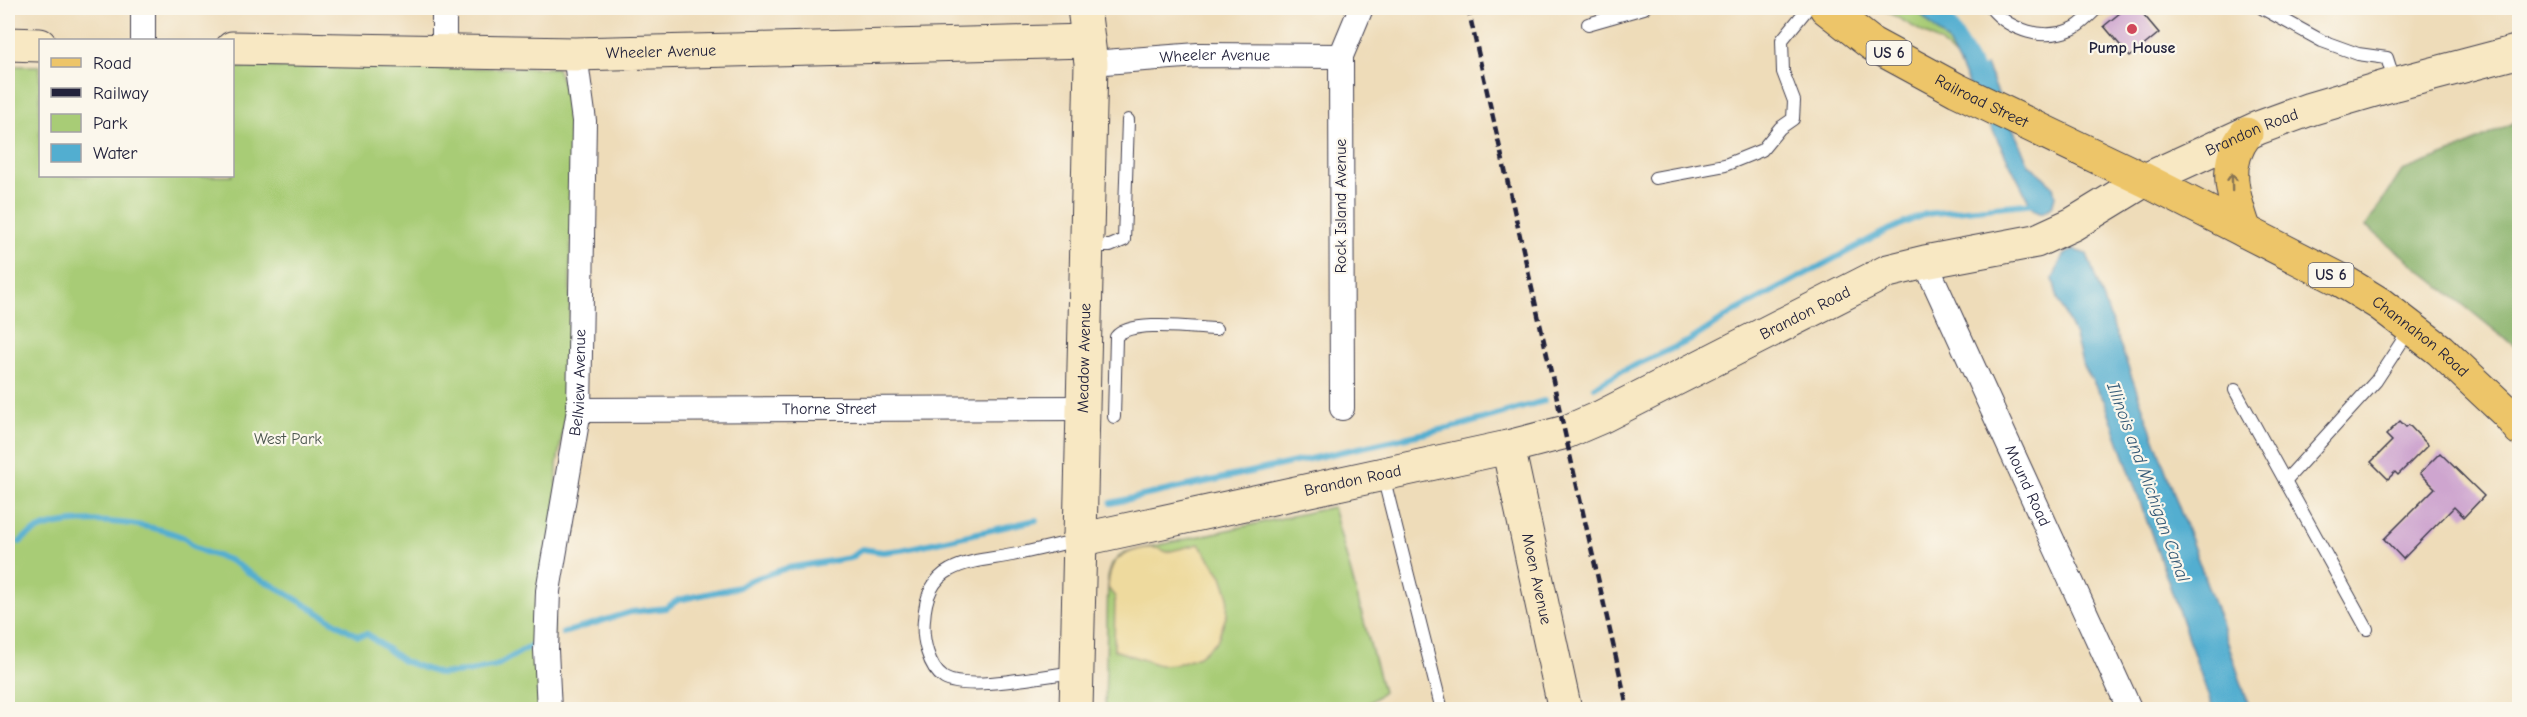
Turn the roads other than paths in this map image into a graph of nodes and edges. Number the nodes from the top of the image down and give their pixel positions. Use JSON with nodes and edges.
{"nodes":[{"id":1,"x":143,"y":8,"type":"edge"},
{"id":2,"x":444,"y":8,"type":"edge"},
{"id":3,"x":1084,"y":8,"type":"edge"},
{"id":4,"x":1361,"y":8,"type":"edge"},
{"id":5,"x":1644,"y":8,"type":"edge"},
{"id":6,"x":1808,"y":8,"type":"edge"},
{"id":7,"x":1826,"y":8,"type":"edge"},
{"id":8,"x":1991,"y":8,"type":"edge"},
{"id":9,"x":2097,"y":8,"type":"edge"},
{"id":10,"x":2262,"y":8,"type":"edge"},
{"id":11,"x":1588,"y":24,"type":"dead end"},
{"id":12,"x":143,"y":39,"type":"edge"},
{"id":13,"x":8,"y":44,"type":"edge"},
{"id":14,"x":39,"y":45,"type":"edge"},
{"id":15,"x":234,"y":48,"type":"edge"},
{"id":16,"x":444,"y":51,"type":"junction"},
{"id":17,"x":2520,"y":51,"type":"edge"},
{"id":18,"x":1090,"y":52,"type":"junction"},
{"id":19,"x":575,"y":54,"type":"junction"},
{"id":20,"x":1341,"y":56,"type":"junction"},
{"id":21,"x":2395,"y":84,"type":"junction"},
{"id":22,"x":1128,"y":120,"type":"dead end"},
{"id":23,"x":2246,"y":134,"type":"junction"},
{"id":24,"x":1655,"y":178,"type":"dead end"},
{"id":25,"x":2145,"y":180,"type":"junction"},
{"id":26,"x":2245,"y":231,"type":"junction"},
{"id":27,"x":1086,"y":246,"type":"junction"},
{"id":28,"x":1925,"y":262,"type":"junction"},
{"id":29,"x":2411,"y":328,"type":"junction"},
{"id":30,"x":1216,"y":329,"type":"dead end"},
{"id":31,"x":1099,"y":354,"type":"junction"},
{"id":32,"x":2235,"y":390,"type":"dead end"},
{"id":33,"x":1082,"y":408,"type":"junction"},
{"id":34,"x":1342,"y":408,"type":"dead end"},
{"id":35,"x":579,"y":410,"type":"junction"},
{"id":36,"x":1114,"y":417,"type":"dead end"},
{"id":37,"x":2520,"y":429,"type":"edge"},
{"id":38,"x":1508,"y":447,"type":"junction"},
{"id":39,"x":1382,"y":474,"type":"junction"},
{"id":40,"x":2285,"y":482,"type":"junction"},
{"id":41,"x":1079,"y":540,"type":"junction"},
{"id":42,"x":2367,"y":629,"type":"dead end"},
{"id":43,"x":1076,"y":671,"type":"junction"},
{"id":44,"x":549,"y":710,"type":"edge"},
{"id":45,"x":1076,"y":710,"type":"edge"},
{"id":46,"x":1443,"y":710,"type":"edge"},
{"id":47,"x":1565,"y":710,"type":"edge"},
{"id":48,"x":2130,"y":710,"type":"edge"}],
"edges":[{"from":1,"to":12,"type":"street"},
{"from":2,"to":16,"type":"street"},
{"from":3,"to":18,"type":"street","name":"Meadow Avenue"},
{"from":4,"to":20,"type":"street","name":"Rock Island Avenue"},
{"from":5,"to":11,"type":"lane"},
{"from":6,"to":24,"type":"lane"},
{"from":7,"to":25,"type":"main road","name":"Railroad Street","number":"US 6"},
{"from":8,"to":9,"type":"lane"},
{"from":10,"to":21,"type":"lane"},
{"from":13,"to":14,"type":"street"},
{"from":15,"to":16,"type":"street","name":"Wheeler Avenue"},
{"from":16,"to":19,"type":"street","name":"Wheeler Avenue"},
{"from":17,"to":21,"type":"street","name":"Brandon Road"},
{"from":18,"to":19,"type":"street","name":"Wheeler Avenue"},
{"from":18,"to":20,"type":"street","name":"Wheeler Avenue"},
{"from":18,"to":27,"type":"street","name":"Meadow Avenue"},
{"from":19,"to":35,"type":"street","name":"Bellview Avenue"},
{"from":20,"to":34,"type":"street","name":"Rock Island Avenue"},
{"from":21,"to":23,"type":"street","name":"Brandon Road"},
{"from":22,"to":27,"type":"lane"},
{"from":23,"to":25,"type":"street","name":"Brandon Road"},
{"from":26,"to":23,"type":"main road","one_way":true},
{"from":25,"to":26,"type":"main road","name":"Channahon Road","number":"US 6"},
{"from":25,"to":28,"type":"street","name":"Brandon Road"},
{"from":26,"to":29,"type":"main road","name":"Channahon Road","number":"US 6"},
{"from":27,"to":31,"type":"street","name":"Meadow Avenue"},
{"from":28,"to":38,"type":"street","name":"Brandon Road"},
{"from":28,"to":48,"type":"street","name":"Mound Road"},
{"from":29,"to":37,"type":"main road","name":"Channahon Road","number":"US 6"},
{"from":29,"to":40,"type":"lane"},
{"from":30,"to":31,"type":"lane"},
{"from":31,"to":33,"type":"street","name":"Meadow Avenue"},
{"from":31,"to":36,"type":"lane"},
{"from":32,"to":40,"type":"lane"},
{"from":33,"to":35,"type":"street","name":"Thorne Street"},
{"from":33,"to":41,"type":"street","name":"Meadow Avenue"},
{"from":35,"to":44,"type":"street","name":"Bellview Avenue"},
{"from":38,"to":39,"type":"street","name":"Brandon Road"},
{"from":38,"to":47,"type":"street","name":"Moen Avenue"},
{"from":39,"to":41,"type":"street","name":"Brandon Road"},
{"from":39,"to":46,"type":"lane"},
{"from":40,"to":42,"type":"lane"},
{"from":41,"to":43,"type":"street","name":"Meadow Avenue"},
{"from":41,"to":43,"type":"lane"},
{"from":43,"to":45,"type":"street","name":"Meadow Avenue"}]}
